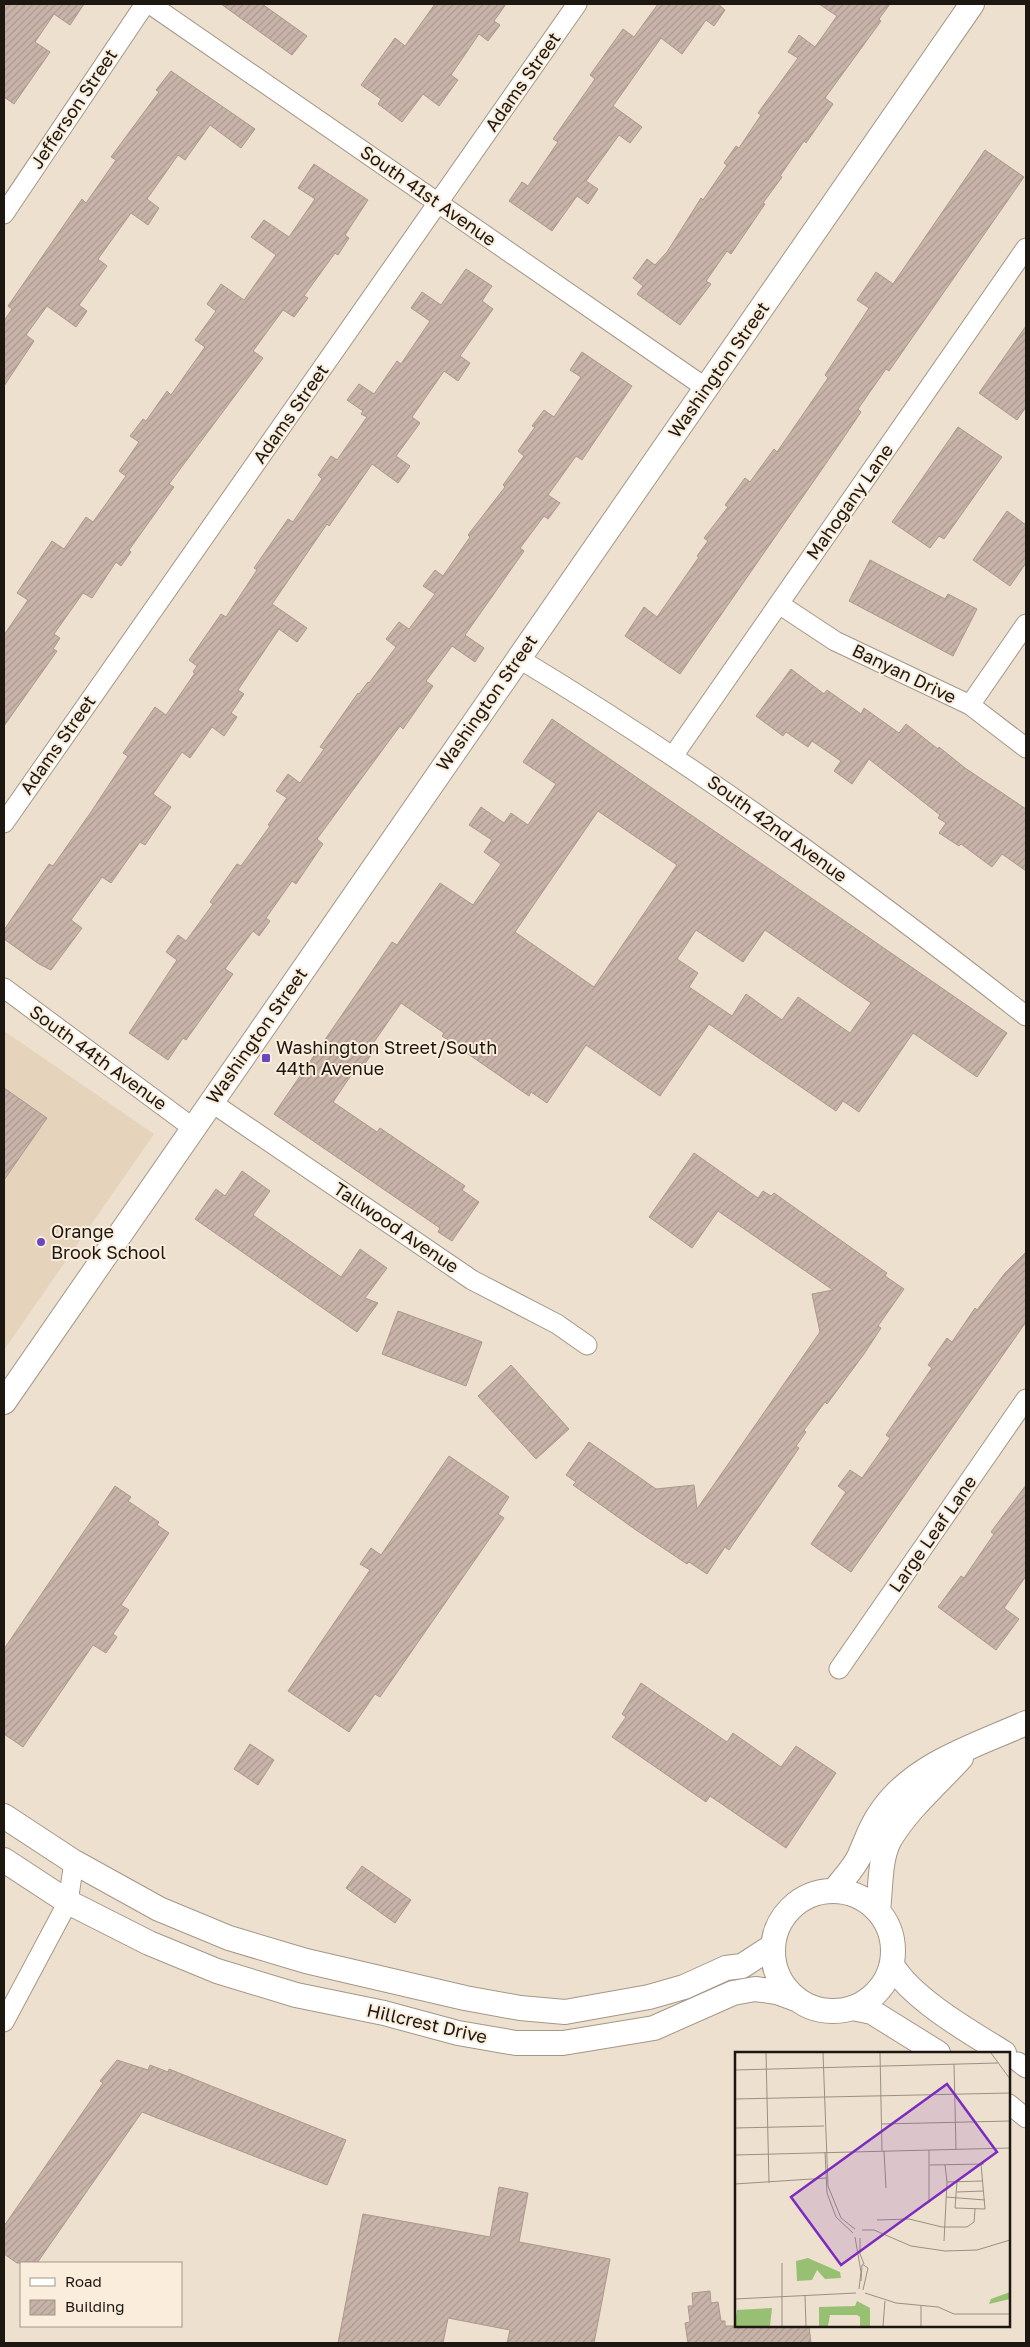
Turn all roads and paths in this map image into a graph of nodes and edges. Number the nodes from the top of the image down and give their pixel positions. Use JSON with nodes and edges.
{"nodes":[{"id":1,"x":145,"y":4,"type":"edge"},
{"id":2,"x":150,"y":4,"type":"edge"},
{"id":3,"x":578,"y":4,"type":"edge"},
{"id":4,"x":972,"y":4,"type":"edge"},
{"id":5,"x":438,"y":204,"type":"junction"},
{"id":6,"x":4,"y":214,"type":"edge"},
{"id":7,"x":1026,"y":248,"type":"edge"},
{"id":8,"x":706,"y":388,"type":"junction"},
{"id":9,"x":779,"y":604,"type":"junction"},
{"id":10,"x":1026,"y":624,"type":"edge"},
{"id":11,"x":518,"y":658,"type":"junction"},
{"id":12,"x":970,"y":705,"type":"junction"},
{"id":13,"x":1026,"y":748,"type":"edge"},
{"id":14,"x":674,"y":756,"type":"junction"},
{"id":15,"x":4,"y":823,"type":"edge"},
{"id":16,"x":4,"y":988,"type":"edge"},
{"id":17,"x":1026,"y":1016,"type":"edge"},
{"id":18,"x":212,"y":1102,"type":"junction"},
{"id":19,"x":193,"y":1128,"type":"junction"},
{"id":20,"x":587,"y":1345,"type":"dead end"},
{"id":21,"x":1026,"y":1399,"type":"edge"},
{"id":22,"x":4,"y":1402,"type":"edge"},
{"id":23,"x":839,"y":1669,"type":"dead end"},
{"id":24,"x":1026,"y":1723,"type":"edge"},
{"id":25,"x":973,"y":1746,"type":"junction"},
{"id":26,"x":4,"y":1816,"type":"edge"},
{"id":27,"x":4,"y":1860,"type":"edge"},
{"id":28,"x":74,"y":1862,"type":"junction"},
{"id":29,"x":834,"y":1891,"type":"junction"},
{"id":30,"x":68,"y":1902,"type":"junction"},
{"id":31,"x":878,"y":1910,"type":"junction"},
{"id":32,"x":773,"y":1946,"type":"junction"},
{"id":33,"x":892,"y":1965,"type":"junction"},
{"id":34,"x":796,"y":1999,"type":"junction"},
{"id":35,"x":853,"y":2008,"type":"junction"},
{"id":36,"x":4,"y":2022,"type":"edge"},
{"id":37,"x":936,"y":2052,"type":"edge"},
{"id":38,"x":1002,"y":2052,"type":"edge"},
{"id":39,"x":1010,"y":2105,"type":"edge"},
{"id":40,"x":1026,"y":2118,"type":"edge"}],
"edges":[{"from":1,"to":6,"type":"street","name":"Jefferson Street"},
{"from":2,"to":5,"type":"street","name":"South 41st Avenue"},
{"from":3,"to":5,"type":"street","name":"Adams Street"},
{"from":4,"to":8,"type":"street","name":"Washington Street"},
{"from":5,"to":8,"type":"street","name":"South 41st Avenue"},
{"from":5,"to":15,"type":"street","name":"Adams Street"},
{"from":7,"to":9,"type":"street","name":"Mahogany Lane"},
{"from":8,"to":11,"type":"street","name":"Washington Street"},
{"from":9,"to":12,"type":"street","name":"Banyan Drive"},
{"from":9,"to":14,"type":"street","name":"Mahogany Lane"},
{"from":10,"to":12,"type":"street"},
{"from":11,"to":14,"type":"street","name":"South 42nd Avenue"},
{"from":11,"to":18,"type":"street","name":"Washington Street"},
{"from":12,"to":13,"type":"street","name":"Banyan Drive"},
{"from":14,"to":17,"type":"street","name":"South 42nd Avenue"},
{"from":16,"to":19,"type":"street","name":"South 44th Avenue"},
{"from":18,"to":19,"type":"street","name":"Washington Street"},
{"from":18,"to":20,"type":"street","name":"Tallwood Avenue"},
{"from":19,"to":22,"type":"street","name":"Washington Street"},
{"from":21,"to":23,"type":"street","name":"Large Leaf Lane"},
{"from":24,"to":25,"type":"street"},
{"from":25,"to":29,"type":"street"},
{"from":25,"to":31,"type":"street"},
{"from":26,"to":28,"type":"street","name":"Hillcrest Drive"},
{"from":27,"to":30,"type":"street","name":"Hillcrest Drive"},
{"from":28,"to":30,"type":"street"},
{"from":28,"to":32,"type":"street","name":"Hillcrest Drive"},
{"from":29,"to":31,"type":"street","name":"Hillcrest Drive"},
{"from":29,"to":32,"type":"street","name":"Hillcrest Drive"},
{"from":30,"to":34,"type":"street","name":"Hillcrest Drive"},
{"from":30,"to":36,"type":"street"},
{"from":31,"to":33,"type":"street","name":"Hillcrest Drive"},
{"from":32,"to":34,"type":"street","name":"Hillcrest Drive"},
{"from":33,"to":35,"type":"street","name":"Hillcrest Drive"},
{"from":33,"to":38,"type":"street"},
{"from":34,"to":35,"type":"street","name":"Hillcrest Drive"},
{"from":35,"to":37,"type":"street"},
{"from":39,"to":40,"type":"street"}]}
